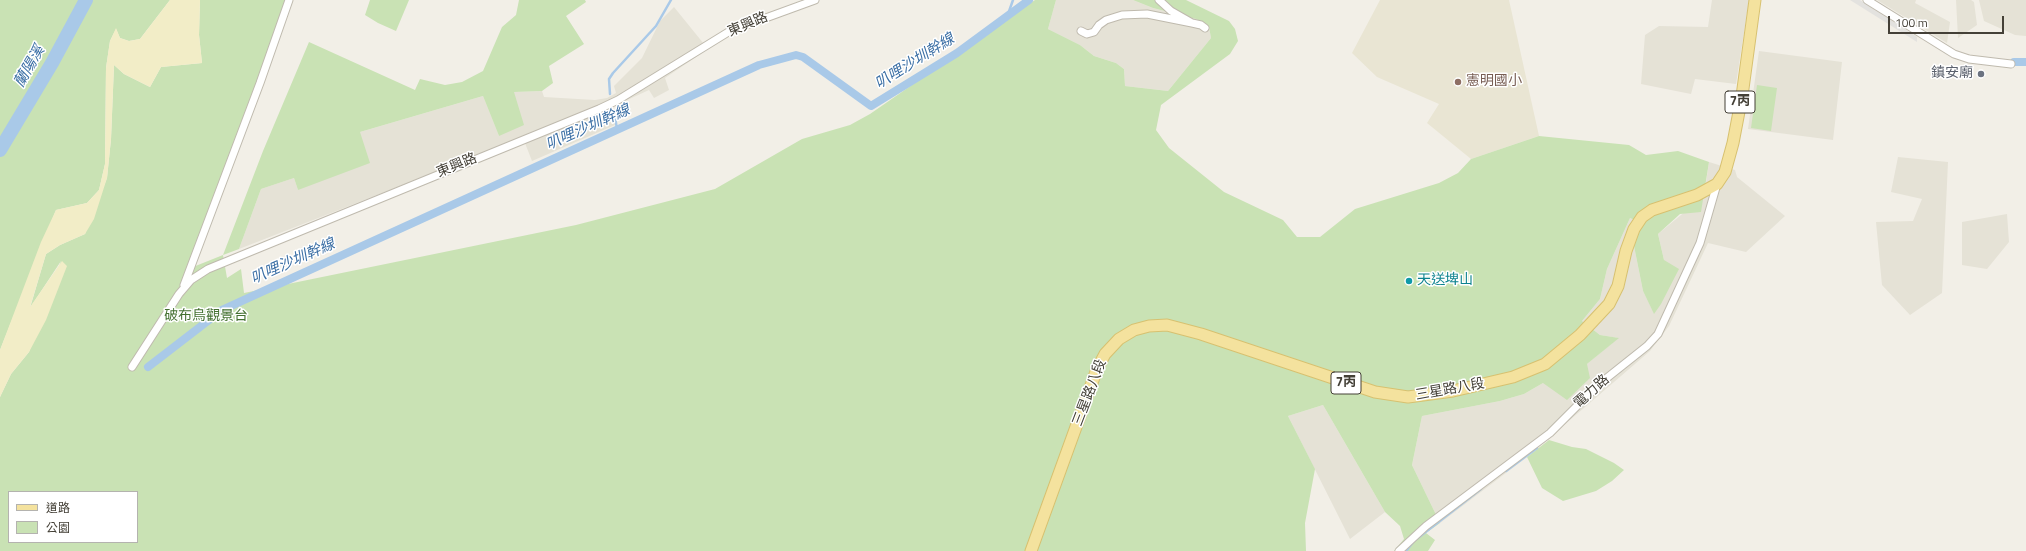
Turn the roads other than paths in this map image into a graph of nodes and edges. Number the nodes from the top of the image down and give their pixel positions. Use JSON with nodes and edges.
{"nodes":[{"id":1,"x":289,"y":0,"type":"edge"},
{"id":2,"x":815,"y":0,"type":"edge"},
{"id":3,"x":1159,"y":0,"type":"edge"},
{"id":4,"x":1755,"y":0,"type":"edge"},
{"id":5,"x":1867,"y":0,"type":"edge"},
{"id":6,"x":1192,"y":23,"type":"junction"},
{"id":7,"x":1205,"y":28,"type":"dead end"},
{"id":8,"x":1081,"y":31,"type":"dead end"},
{"id":9,"x":2011,"y":64,"type":"dead end"},
{"id":10,"x":1717,"y":184,"type":"junction"},
{"id":11,"x":182,"y":289,"type":"junction"},
{"id":12,"x":132,"y":367,"type":"dead end"},
{"id":13,"x":1031,"y":551,"type":"edge"},
{"id":14,"x":1399,"y":551,"type":"edge"}],
"edges":[{"from":1,"to":11,"type":"street"},
{"from":2,"to":11,"type":"street","name":"東興路"},
{"from":3,"to":6,"type":"street"},
{"from":4,"to":10,"type":"main road","number":"7丙"},
{"from":5,"to":9,"type":"street"},
{"from":6,"to":7,"type":"street"},
{"from":6,"to":8,"type":"street"},
{"from":10,"to":13,"type":"main road","name":"三星路八段","number":"7丙"},
{"from":10,"to":14,"type":"street","name":"電力路"},
{"from":11,"to":12,"type":"street","name":"東興路"}]}
